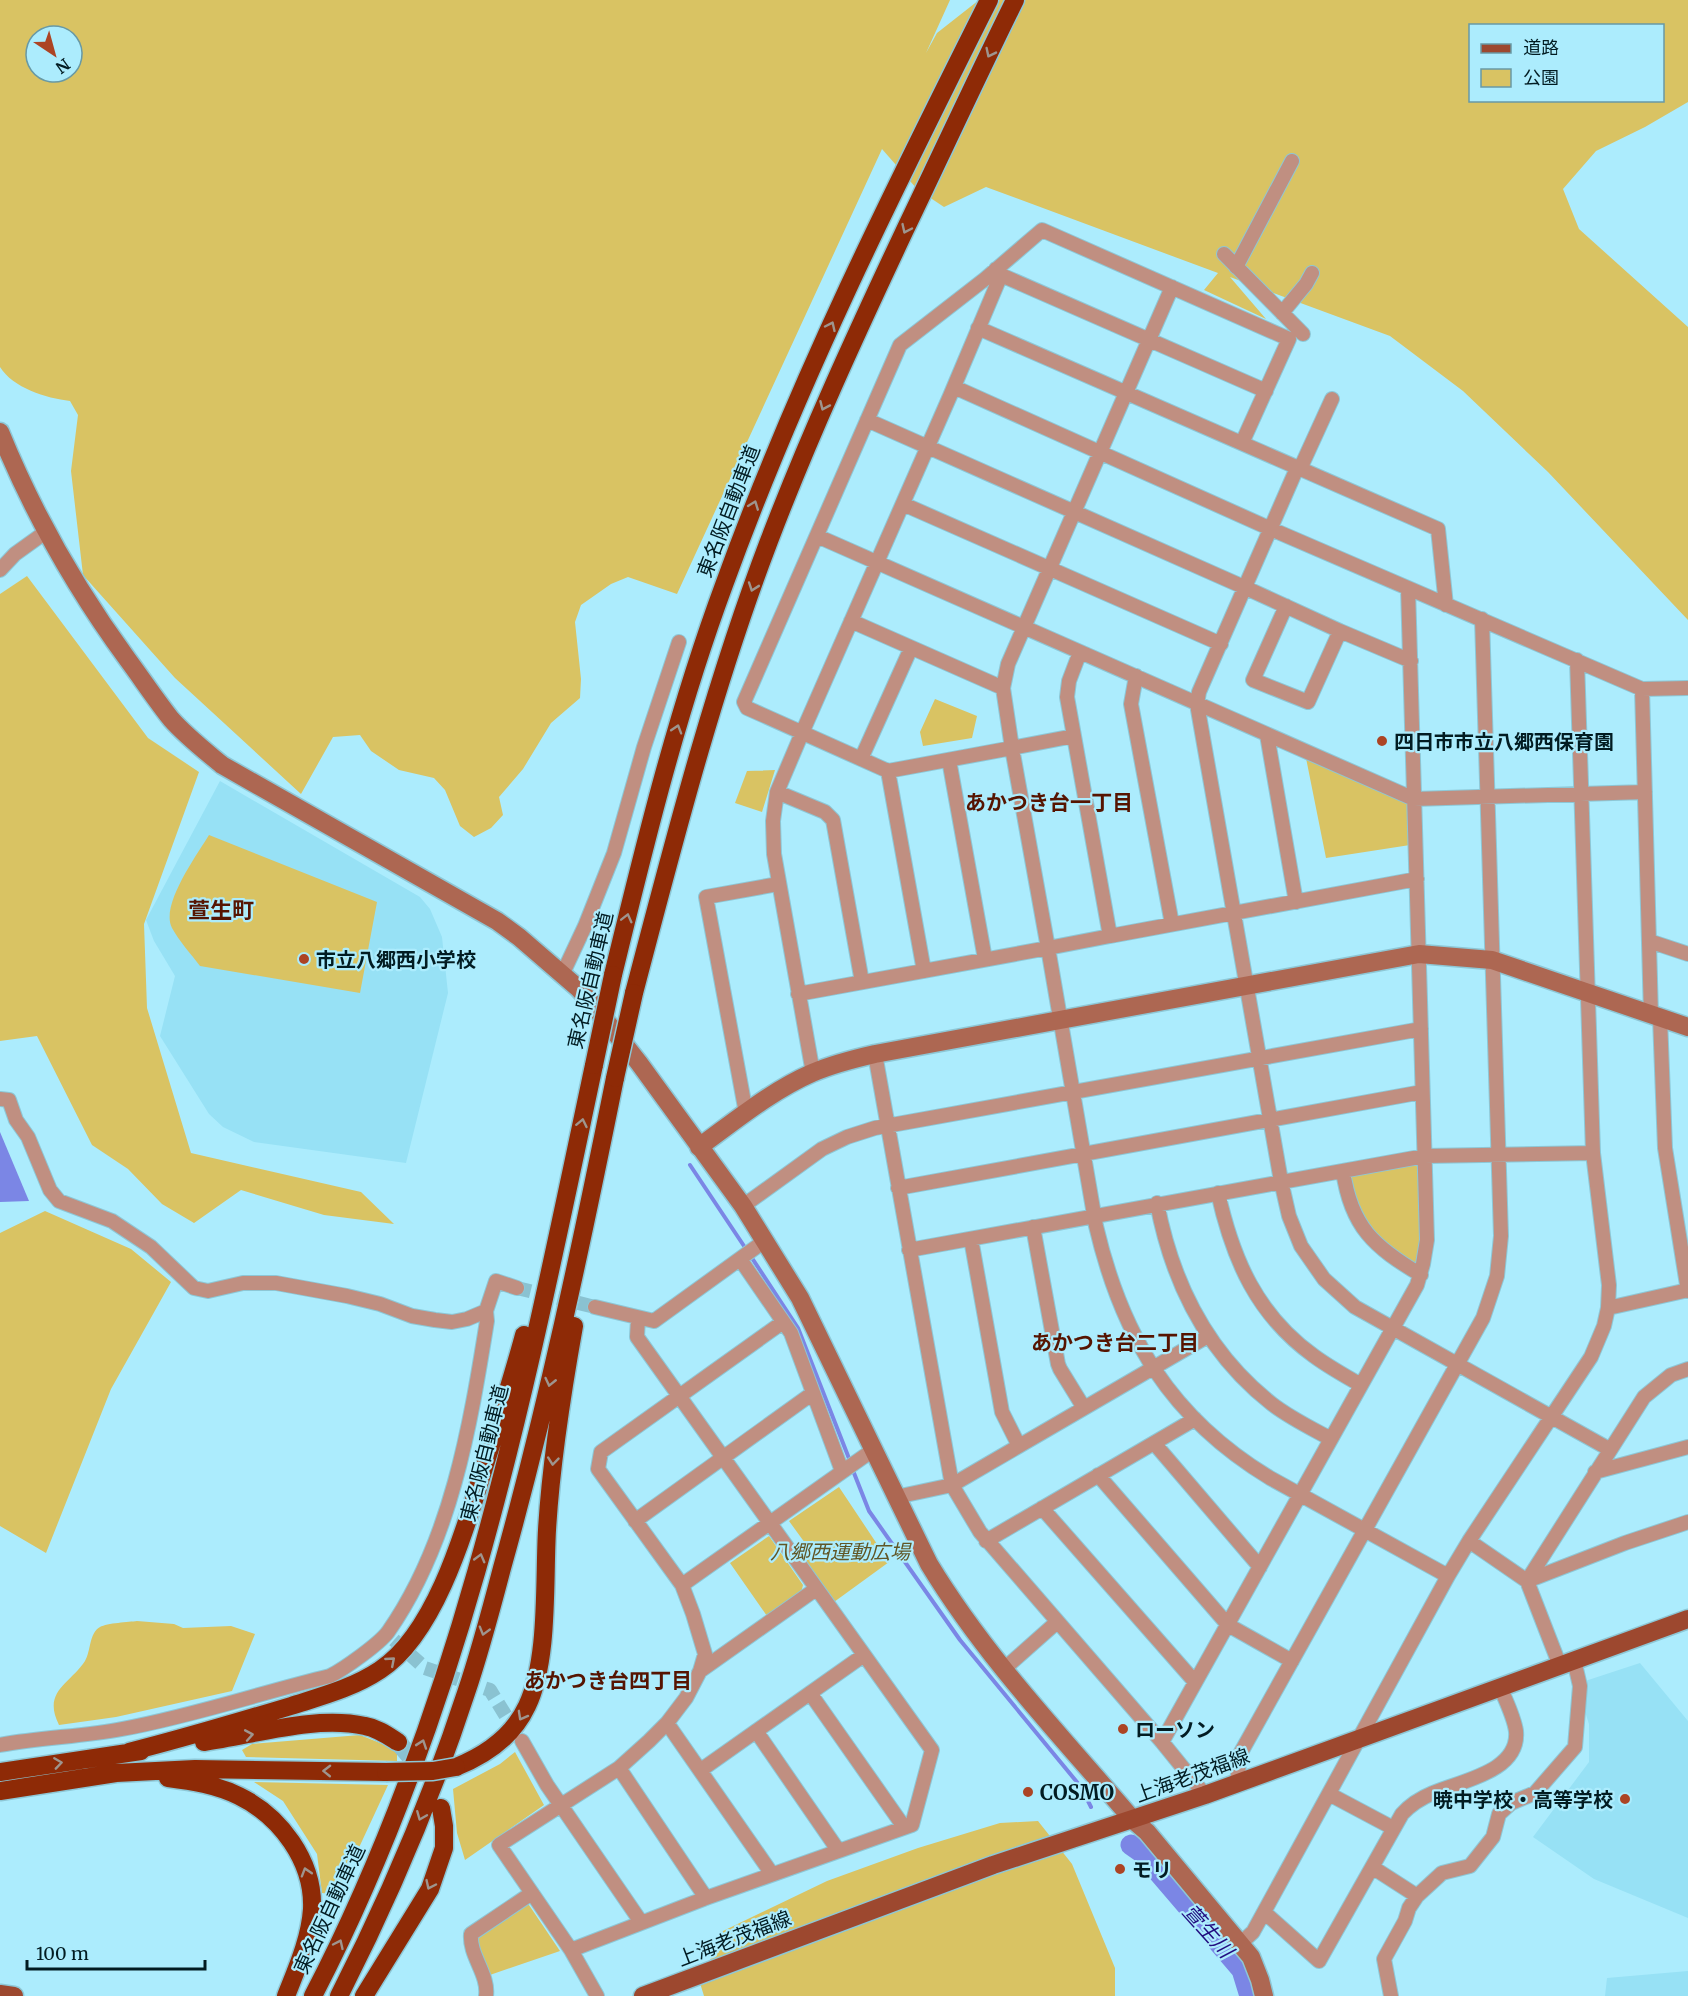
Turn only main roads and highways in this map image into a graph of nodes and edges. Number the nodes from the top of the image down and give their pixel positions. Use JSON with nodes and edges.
{"nodes":[{"id":1,"x":983,"y":0,"type":"edge"},
{"id":2,"x":989,"y":0,"type":"edge"},
{"id":3,"x":1015,"y":0,"type":"edge"},
{"id":4,"x":959,"y":59,"type":"junction"},
{"id":5,"x":572,"y":1166,"type":"junction"},
{"id":6,"x":596,"y":1175,"type":"junction"},
{"id":7,"x":1688,"y":1619,"type":"edge"},
{"id":8,"x":398,"y":1742,"type":"tunnel mouth"},
{"id":9,"x":129,"y":1752,"type":"junction"},
{"id":10,"x":0,"y":1772,"type":"edge"},
{"id":11,"x":116,"y":1773,"type":"junction"},
{"id":12,"x":0,"y":1791,"type":"edge"},
{"id":13,"x":441,"y":1808,"type":"dead end"},
{"id":14,"x":0,"y":1994,"type":"edge"},
{"id":15,"x":14,"y":1996,"type":"edge"},
{"id":16,"x":286,"y":1996,"type":"edge"},
{"id":17,"x":313,"y":1996,"type":"edge"},
{"id":18,"x":339,"y":1996,"type":"edge"},
{"id":19,"x":364,"y":1996,"type":"edge"},
{"id":20,"x":643,"y":1996,"type":"edge"}],
"edges":[{"from":1,"to":4,"type":"highway"},
{"from":2,"to":4,"type":"highway","name":"東名阪自動車道"},
{"from":3,"to":6,"type":"highway","one_way":true,"bridge":true},
{"from":5,"to":4,"type":"highway","name":"東名阪自動車道","one_way":true,"bridge":true},
{"from":9,"to":5,"type":"highway","one_way":true},
{"from":17,"to":5,"type":"highway","name":"東名阪自動車道","one_way":true},
{"from":6,"to":11,"type":"highway","one_way":true,"bridge":true},
{"from":6,"to":18,"type":"highway","one_way":true},
{"from":7,"to":20,"type":"main road","name":"上海老茂福線"},
{"from":9,"to":8,"type":"highway","one_way":true},
{"from":10,"to":9,"type":"highway","one_way":true},
{"from":11,"to":12,"type":"highway"},
{"from":16,"to":11,"type":"highway","one_way":true},
{"from":13,"to":19,"type":"highway","one_way":true},
{"from":14,"to":15,"type":"main road"}]}
